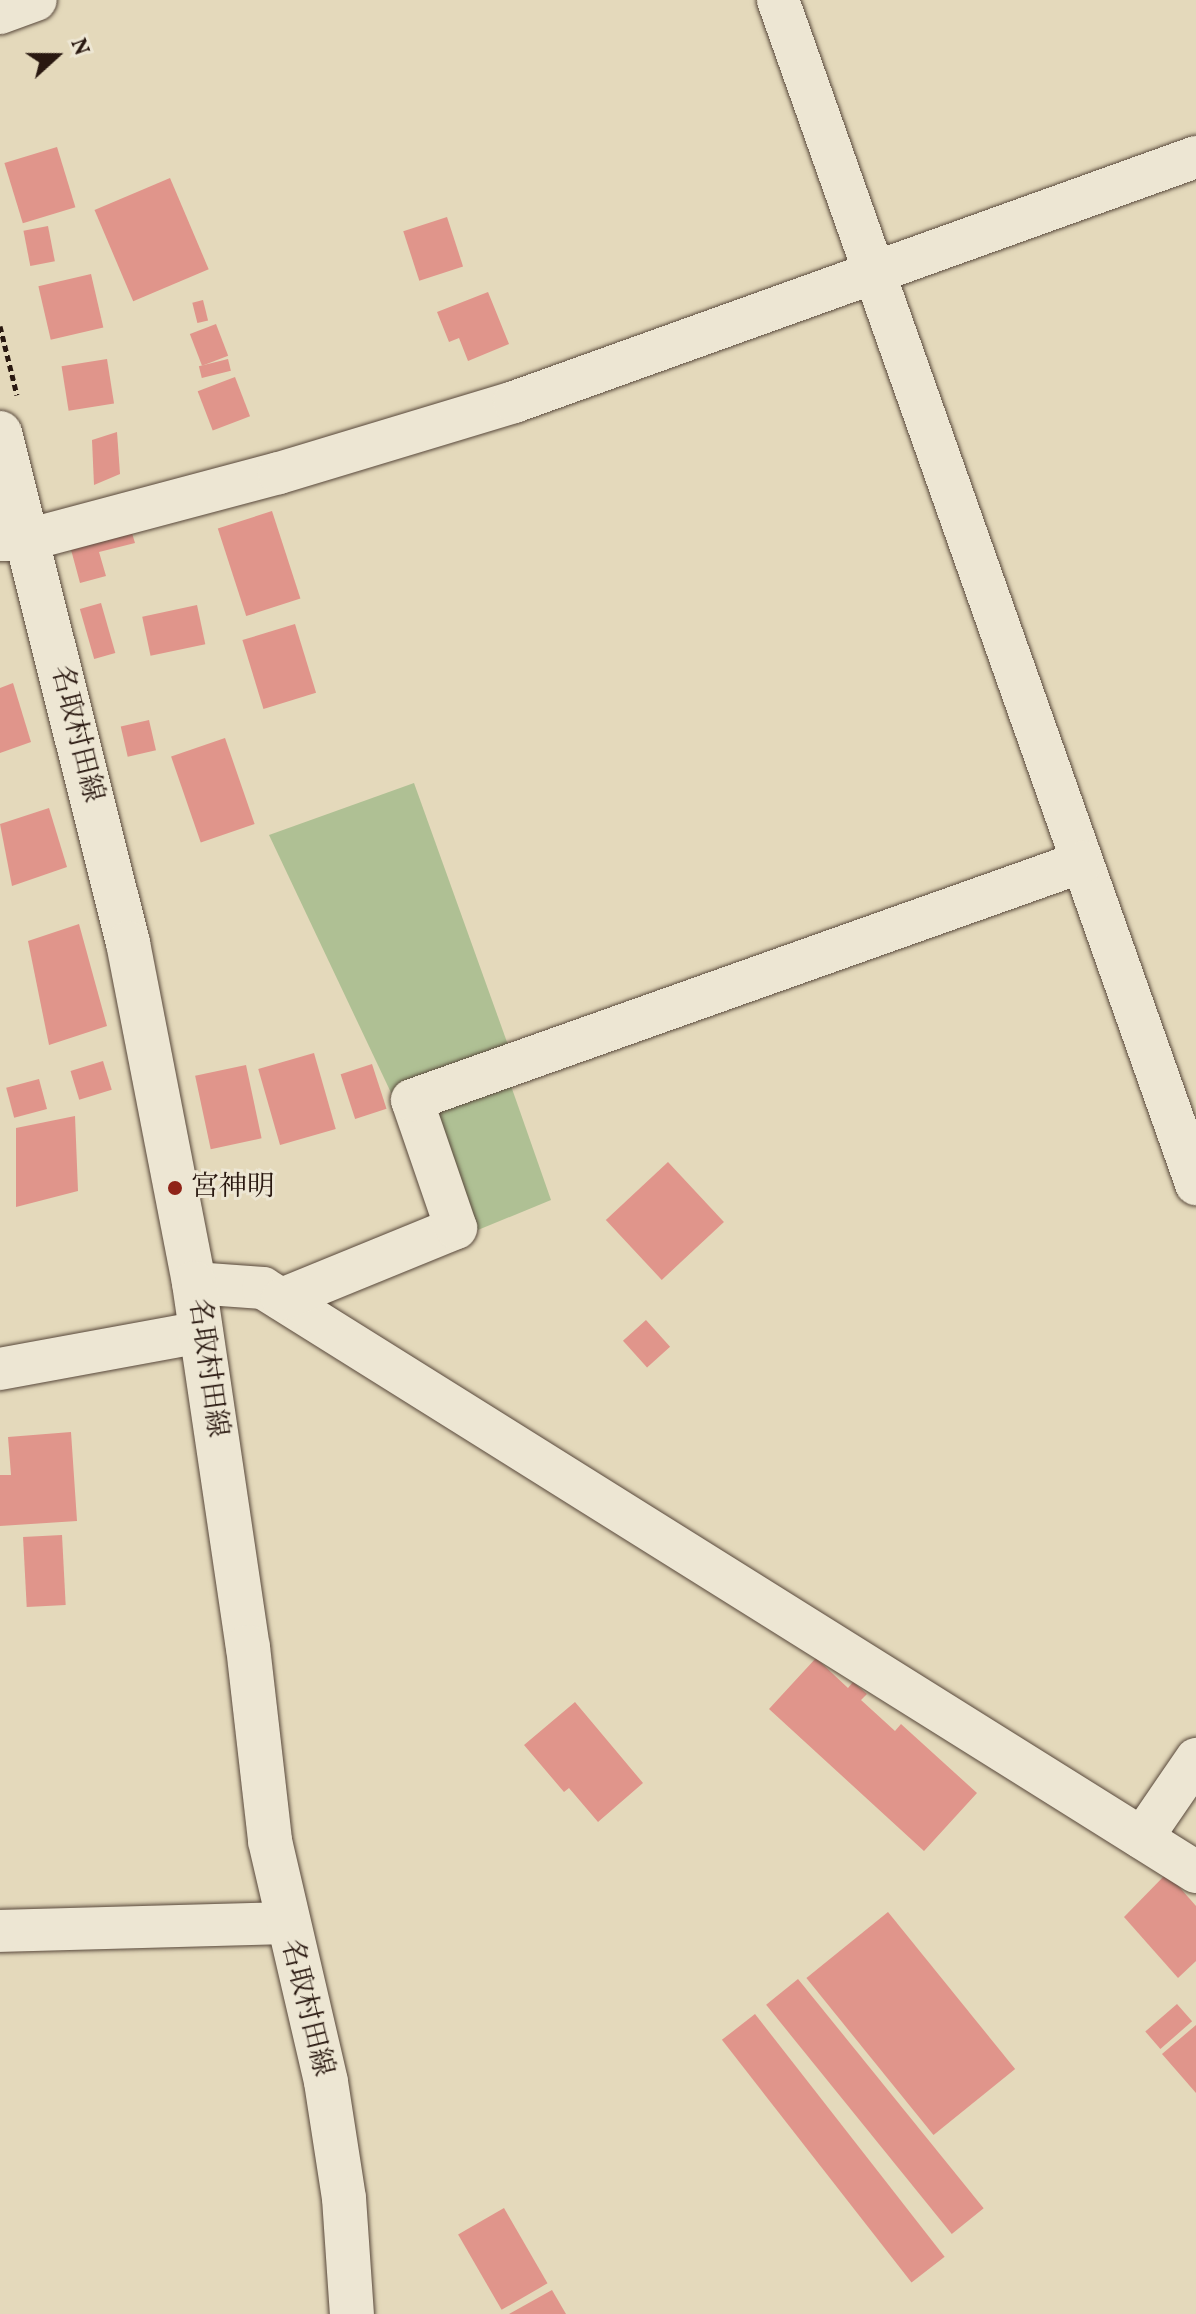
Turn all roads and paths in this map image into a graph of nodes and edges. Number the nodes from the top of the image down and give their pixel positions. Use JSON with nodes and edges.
{"nodes":[{"id":1,"x":36,"y":0,"type":"edge"},
{"id":2,"x":778,"y":0,"type":"edge"},
{"id":3,"x":0,"y":13,"type":"edge"},
{"id":4,"x":1196,"y":157,"type":"edge"},
{"id":5,"x":873,"y":274,"type":"junction"},
{"id":6,"x":0,"y":433,"type":"edge"},
{"id":7,"x":13,"y":540,"type":"edge"},
{"id":8,"x":1082,"y":862,"type":"junction"},
{"id":9,"x":1196,"y":1184,"type":"edge"},
{"id":10,"x":194,"y":1283,"type":"junction"},
{"id":11,"x":282,"y":1299,"type":"junction"},
{"id":12,"x":202,"y":1332,"type":"junction"},
{"id":13,"x":0,"y":1369,"type":"edge"},
{"id":14,"x":1196,"y":1759,"type":"edge"},
{"id":15,"x":1142,"y":1838,"type":"junction"},
{"id":16,"x":1196,"y":1872,"type":"edge"},
{"id":17,"x":285,"y":1923,"type":"junction"},
{"id":18,"x":0,"y":1931,"type":"edge"},
{"id":19,"x":352,"y":2314,"type":"edge"}],
"edges":[{"from":1,"to":3,"type":"street"},
{"from":2,"to":5,"type":"street"},
{"from":4,"to":5,"type":"street"},
{"from":5,"to":7,"type":"street"},
{"from":5,"to":8,"type":"street"},
{"from":6,"to":7,"type":"main road","name":"名取村田線"},
{"from":7,"to":10,"type":"main road","name":"名取村田線"},
{"from":8,"to":9,"type":"street"},
{"from":8,"to":11,"type":"street"},
{"from":10,"to":11,"type":"street"},
{"from":10,"to":12,"type":"main road","name":"名取村田線"},
{"from":11,"to":15,"type":"street"},
{"from":12,"to":13,"type":"street"},
{"from":12,"to":17,"type":"main road","name":"名取村田線"},
{"from":14,"to":15,"type":"street"},
{"from":15,"to":16,"type":"street"},
{"from":17,"to":18,"type":"street"},
{"from":17,"to":19,"type":"main road","name":"名取村田線"}]}
